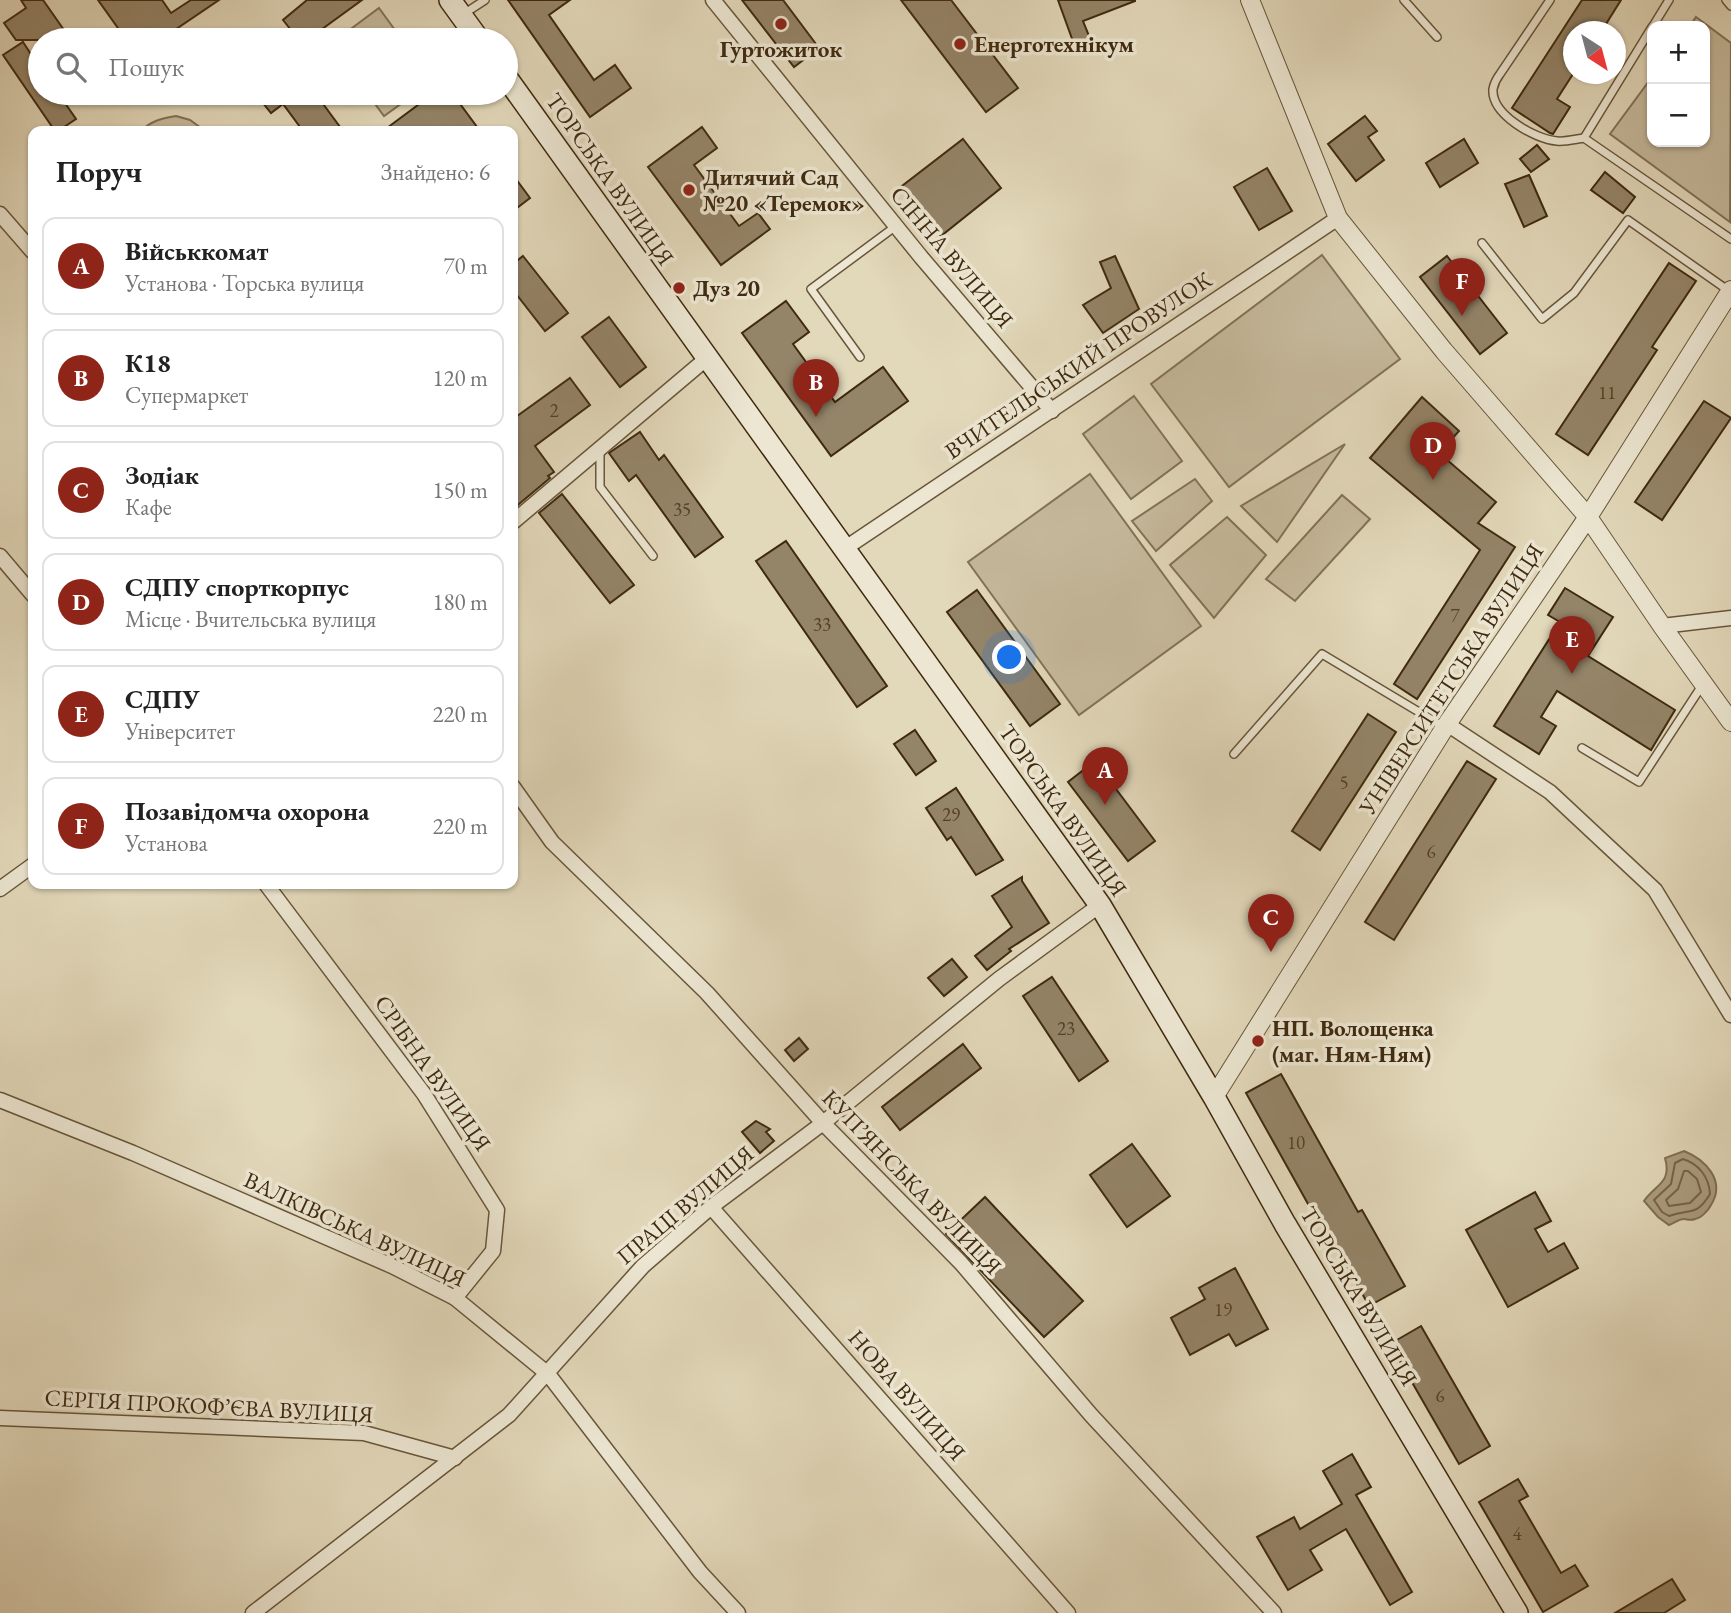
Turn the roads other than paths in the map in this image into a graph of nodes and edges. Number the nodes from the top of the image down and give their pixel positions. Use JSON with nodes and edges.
{"nodes":[{"id":1,"x":485,"y":0,"type":"edge"},
{"id":2,"x":713,"y":0,"type":"edge"},
{"id":3,"x":1250,"y":0,"type":"edge"},
{"id":4,"x":1404,"y":0,"type":"edge"},
{"id":5,"x":1550,"y":0,"type":"edge"},
{"id":6,"x":1669,"y":0,"type":"edge"},
{"id":7,"x":1726,"y":0,"type":"edge"},
{"id":8,"x":1731,"y":6,"type":"edge"},
{"id":9,"x":456,"y":8,"type":"edge"},
{"id":10,"x":1656,"y":21,"type":"edge"},
{"id":11,"x":470,"y":28,"type":"edge"},
{"id":12,"x":1647,"y":35,"type":"edge"},
{"id":13,"x":1437,"y":37,"type":"dead end"},
{"id":14,"x":518,"y":94,"type":"edge"},
{"id":15,"x":1584,"y":138,"type":"junction"},
{"id":16,"x":0,"y":214,"type":"edge"},
{"id":17,"x":1338,"y":218,"type":"junction"},
{"id":18,"x":896,"y":226,"type":"junction"},
{"id":19,"x":1731,"y":239,"type":"edge"},
{"id":20,"x":1482,"y":243,"type":"dead end"},
{"id":21,"x":28,"y":246,"type":"edge"},
{"id":22,"x":1730,"y":291,"type":"edge"},
{"id":23,"x":860,"y":357,"type":"dead end"},
{"id":24,"x":706,"y":359,"type":"junction"},
{"id":25,"x":1052,"y":411,"type":"junction"},
{"id":26,"x":600,"y":448,"type":"junction"},
{"id":27,"x":1588,"y":517,"type":"junction"},
{"id":28,"x":518,"y":518,"type":"edge"},
{"id":29,"x":844,"y":549,"type":"junction"},
{"id":30,"x":0,"y":556,"type":"edge"},
{"id":31,"x":653,"y":556,"type":"dead end"},
{"id":32,"x":28,"y":590,"type":"edge"},
{"id":33,"x":1731,"y":618,"type":"edge"},
{"id":34,"x":1662,"y":626,"type":"junction"},
{"id":35,"x":1704,"y":684,"type":"junction"},
{"id":36,"x":1731,"y":722,"type":"edge"},
{"id":37,"x":1446,"y":726,"type":"junction"},
{"id":38,"x":1582,"y":748,"type":"dead end"},
{"id":39,"x":1234,"y":754,"type":"dead end"},
{"id":40,"x":518,"y":794,"type":"edge"},
{"id":41,"x":28,"y":869,"type":"edge"},
{"id":42,"x":0,"y":889,"type":"edge"},
{"id":43,"x":270,"y":889,"type":"edge"},
{"id":44,"x":1100,"y":905,"type":"junction"},
{"id":45,"x":1731,"y":1015,"type":"edge"},
{"id":46,"x":1214,"y":1097,"type":"junction"},
{"id":47,"x":0,"y":1100,"type":"edge"},
{"id":48,"x":823,"y":1123,"type":"junction"},
{"id":49,"x":712,"y":1207,"type":"junction"},
{"id":50,"x":455,"y":1298,"type":"junction"},
{"id":51,"x":548,"y":1374,"type":"junction"},
{"id":52,"x":0,"y":1418,"type":"edge"},
{"id":53,"x":455,"y":1458,"type":"junction"},
{"id":54,"x":253,"y":1613,"type":"edge"},
{"id":55,"x":738,"y":1613,"type":"edge"},
{"id":56,"x":1068,"y":1613,"type":"edge"},
{"id":57,"x":1274,"y":1613,"type":"edge"},
{"id":58,"x":1517,"y":1613,"type":"edge"}],
"edges":[{"from":1,"to":9,"type":"lane"},
{"from":2,"to":18,"type":"street","name":"СІННА ВУЛИЦЯ"},
{"from":3,"to":17,"type":"street"},
{"from":4,"to":13,"type":"lane"},
{"from":5,"to":15,"type":"lane"},
{"from":6,"to":10,"type":"lane"},
{"from":7,"to":8,"type":"lane"},
{"from":9,"to":11,"type":"main road"},
{"from":12,"to":15,"type":"lane"},
{"from":14,"to":24,"type":"main road","name":"ТОРСЬКА ВУЛИЦЯ"},
{"from":15,"to":19,"type":"lane"},
{"from":16,"to":21,"type":"street"},
{"from":17,"to":25,"type":"street","name":"ВЧИТЕЛЬСЬКИЙ ПРОВУЛОК"},
{"from":17,"to":27,"type":"street"},
{"from":18,"to":23,"type":"lane"},
{"from":18,"to":25,"type":"street","name":"СІННА ВУЛИЦЯ"},
{"from":20,"to":22,"type":"lane"},
{"from":22,"to":27,"type":"street","name":"УНІВЕРСИТЕТСЬКА ВУЛИЦЯ"},
{"from":24,"to":26,"type":"street"},
{"from":24,"to":29,"type":"main road","name":"ТОРСЬКА ВУЛИЦЯ"},
{"from":25,"to":29,"type":"street","name":"ВЧИТЕЛЬСЬКИЙ ПРОВУЛОК"},
{"from":26,"to":28,"type":"street"},
{"from":26,"to":31,"type":"lane"},
{"from":27,"to":34,"type":"street"},
{"from":27,"to":37,"type":"street","name":"УНІВЕРСИТЕТСЬКА ВУЛИЦЯ"},
{"from":29,"to":44,"type":"main road","name":"ТОРСЬКА ВУЛИЦЯ"},
{"from":30,"to":32,"type":"street"},
{"from":33,"to":34,"type":"street"},
{"from":34,"to":35,"type":"street"},
{"from":35,"to":36,"type":"street"},
{"from":35,"to":38,"type":"lane"},
{"from":37,"to":39,"type":"lane"},
{"from":37,"to":45,"type":"street"},
{"from":37,"to":46,"type":"street","name":"УНІВЕРСИТЕТСЬКА ВУЛИЦЯ"},
{"from":40,"to":48,"type":"street","name":"КУП’ЯНСЬКА ВУЛИЦЯ"},
{"from":41,"to":42,"type":"street"},
{"from":43,"to":50,"type":"street","name":"СРІБНА ВУЛИЦЯ"},
{"from":44,"to":46,"type":"main road","name":"ТОРСЬКА ВУЛИЦЯ"},
{"from":44,"to":48,"type":"street","name":"ПРАЦІ ВУЛИЦЯ"},
{"from":46,"to":58,"type":"main road","name":"ТОРСЬКА ВУЛИЦЯ"},
{"from":47,"to":50,"type":"street","name":"ВАЛКІВСЬКА ВУЛИЦЯ"},
{"from":48,"to":49,"type":"street","name":"ПРАЦІ ВУЛИЦЯ"},
{"from":48,"to":57,"type":"street","name":"КУП’ЯНСЬКА ВУЛИЦЯ"},
{"from":49,"to":51,"type":"street","name":"ПРАЦІ ВУЛИЦЯ"},
{"from":49,"to":56,"type":"street","name":"НОВА ВУЛИЦЯ"},
{"from":50,"to":51,"type":"street","name":"ВАЛКІВСЬКА ВУЛИЦЯ"},
{"from":51,"to":53,"type":"street","name":"ПРАЦІ ВУЛИЦЯ"},
{"from":51,"to":55,"type":"street","name":"ВАЛКІВСЬКА ВУЛИЦЯ"},
{"from":52,"to":53,"type":"street","name":"СЕРГІЯ ПРОКОФ’ЄВА ВУЛИЦЯ"},
{"from":53,"to":54,"type":"street","name":"ПРАЦІ ВУЛИЦЯ"}]}
